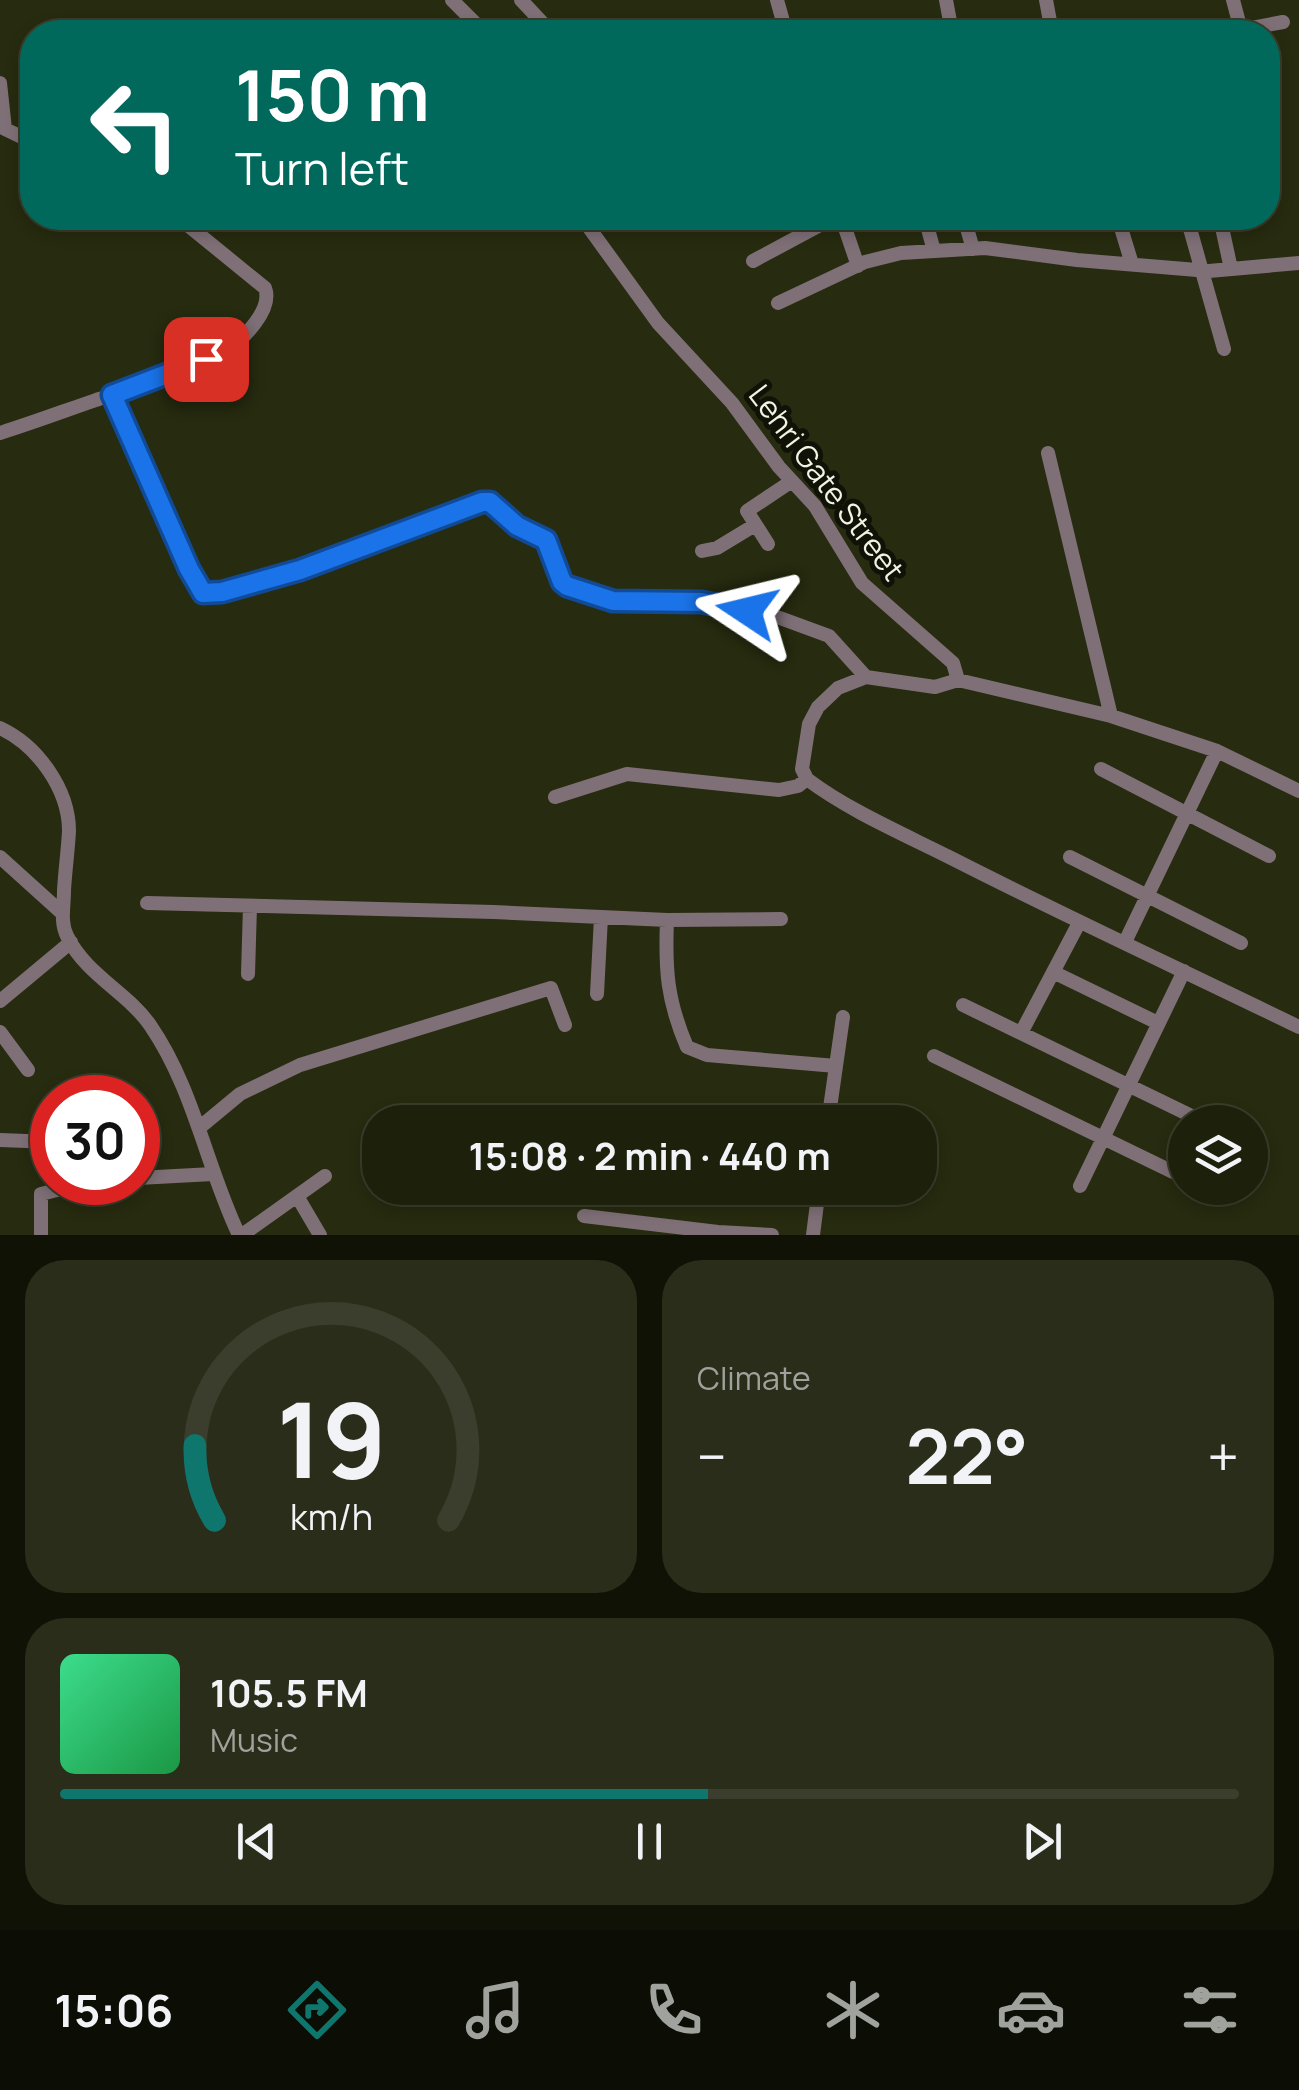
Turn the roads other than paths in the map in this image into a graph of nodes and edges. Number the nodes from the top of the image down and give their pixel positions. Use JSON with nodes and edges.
{"nodes":[{"id":1,"x":452,"y":0,"type":"edge"},
{"id":2,"x":521,"y":0,"type":"edge"},
{"id":3,"x":472,"y":20,"type":"edge"},
{"id":4,"x":540,"y":20,"type":"edge"},
{"id":5,"x":1283,"y":22,"type":"dead end"},
{"id":6,"x":1280,"y":23,"type":"edge"},
{"id":7,"x":0,"y":83,"type":"edge"},
{"id":8,"x":20,"y":136,"type":"edge"},
{"id":9,"x":194,"y":230,"type":"edge"},
{"id":10,"x":591,"y":230,"type":"edge"},
{"id":11,"x":812,"y":230,"type":"edge"},
{"id":12,"x":846,"y":230,"type":"edge"},
{"id":13,"x":928,"y":230,"type":"edge"},
{"id":14,"x":967,"y":230,"type":"edge"},
{"id":15,"x":1122,"y":230,"type":"edge"},
{"id":16,"x":1191,"y":230,"type":"edge"},
{"id":17,"x":1223,"y":230,"type":"edge"},
{"id":18,"x":973,"y":249,"type":"junction"},
{"id":19,"x":934,"y":251,"type":"junction"},
{"id":20,"x":753,"y":261,"type":"dead end"},
{"id":21,"x":1132,"y":264,"type":"junction"},
{"id":22,"x":858,"y":266,"type":"junction"},
{"id":23,"x":1298,"y":267,"type":"edge"},
{"id":24,"x":1231,"y":269,"type":"junction"},
{"id":25,"x":1203,"y":270,"type":"junction"},
{"id":26,"x":778,"y":303,"type":"dead end"},
{"id":27,"x":1224,"y":348,"type":"dead end"},
{"id":28,"x":112,"y":395,"type":"junction"},
{"id":29,"x":0,"y":433,"type":"edge"},
{"id":30,"x":1048,"y":453,"type":"dead end"},
{"id":31,"x":792,"y":481,"type":"junction"},
{"id":32,"x":755,"y":525,"type":"junction"},
{"id":33,"x":768,"y":544,"type":"dead end"},
{"id":34,"x":702,"y":551,"type":"dead end"},
{"id":35,"x":866,"y":676,"type":"junction"},
{"id":36,"x":958,"y":680,"type":"junction"},
{"id":37,"x":1111,"y":716,"type":"junction"},
{"id":38,"x":0,"y":728,"type":"edge"},
{"id":39,"x":1217,"y":752,"type":"junction"},
{"id":40,"x":1101,"y":769,"type":"dead end"},
{"id":41,"x":808,"y":779,"type":"junction"},
{"id":42,"x":1299,"y":791,"type":"edge"},
{"id":43,"x":555,"y":797,"type":"dead end"},
{"id":44,"x":1186,"y":815,"type":"junction"},
{"id":45,"x":1269,"y":856,"type":"dead end"},
{"id":46,"x":0,"y":857,"type":"edge"},
{"id":47,"x":1070,"y":858,"type":"dead end"},
{"id":48,"x":1146,"y":898,"type":"junction"},
{"id":49,"x":147,"y":903,"type":"dead end"},
{"id":50,"x":250,"y":906,"type":"junction"},
{"id":51,"x":62,"y":914,"type":"junction"},
{"id":52,"x":601,"y":916,"type":"junction"},
{"id":53,"x":781,"y":919,"type":"dead end"},
{"id":54,"x":667,"y":920,"type":"junction"},
{"id":55,"x":1078,"y":923,"type":"junction"},
{"id":56,"x":72,"y":942,"type":"junction"},
{"id":57,"x":1125,"y":942,"type":"junction"},
{"id":58,"x":1241,"y":943,"type":"dead end"},
{"id":59,"x":1184,"y":971,"type":"junction"},
{"id":60,"x":1053,"y":972,"type":"junction"},
{"id":61,"x":248,"y":974,"type":"dead end"},
{"id":62,"x":597,"y":994,"type":"dead end"},
{"id":63,"x":0,"y":1001,"type":"edge"},
{"id":64,"x":963,"y":1005,"type":"dead end"},
{"id":65,"x":842,"y":1017,"type":"dead end"},
{"id":66,"x":1158,"y":1024,"type":"junction"},
{"id":67,"x":565,"y":1025,"type":"dead end"},
{"id":68,"x":1299,"y":1028,"type":"edge"},
{"id":69,"x":0,"y":1032,"type":"edge"},
{"id":70,"x":1021,"y":1032,"type":"junction"},
{"id":71,"x":934,"y":1056,"type":"dead end"},
{"id":72,"x":836,"y":1066,"type":"junction"},
{"id":73,"x":28,"y":1070,"type":"dead end"},
{"id":74,"x":1128,"y":1085,"type":"junction"},
{"id":75,"x":830,"y":1105,"type":"edge"},
{"id":76,"x":1169,"y":1105,"type":"edge"},
{"id":77,"x":199,"y":1128,"type":"junction"},
{"id":78,"x":0,"y":1140,"type":"edge"},
{"id":79,"x":1102,"y":1140,"type":"junction"},
{"id":80,"x":30,"y":1141,"type":"edge"},
{"id":81,"x":1168,"y":1170,"type":"edge"},
{"id":82,"x":213,"y":1174,"type":"junction"},
{"id":83,"x":325,"y":1176,"type":"dead end"},
{"id":84,"x":160,"y":1177,"type":"edge"},
{"id":85,"x":1080,"y":1186,"type":"dead end"},
{"id":86,"x":297,"y":1196,"type":"junction"},
{"id":87,"x":41,"y":1205,"type":"edge"},
{"id":88,"x":817,"y":1205,"type":"edge"},
{"id":89,"x":584,"y":1216,"type":"dead end"},
{"id":90,"x":41,"y":1235,"type":"edge"},
{"id":91,"x":240,"y":1235,"type":"edge"},
{"id":92,"x":320,"y":1235,"type":"edge"},
{"id":93,"x":772,"y":1235,"type":"edge"},
{"id":94,"x":813,"y":1235,"type":"edge"}],
"edges":[{"from":1,"to":3,"type":"street"},
{"from":2,"to":4,"type":"street"},
{"from":5,"to":6,"type":"street"},
{"from":7,"to":8,"type":"street"},
{"from":9,"to":28,"type":"street"},
{"from":10,"to":31,"type":"street","name":"Lehri Gate Street"},
{"from":11,"to":20,"type":"street"},
{"from":12,"to":22,"type":"street"},
{"from":13,"to":19,"type":"street"},
{"from":14,"to":18,"type":"street"},
{"from":15,"to":21,"type":"street"},
{"from":16,"to":25,"type":"street"},
{"from":17,"to":24,"type":"street"},
{"from":18,"to":19,"type":"street"},
{"from":18,"to":21,"type":"street"},
{"from":19,"to":22,"type":"street"},
{"from":21,"to":25,"type":"street"},
{"from":22,"to":26,"type":"street"},
{"from":23,"to":24,"type":"street"},
{"from":24,"to":25,"type":"street"},
{"from":25,"to":27,"type":"street"},
{"from":28,"to":29,"type":"street"},
{"from":28,"to":35,"type":"street"},
{"from":30,"to":37,"type":"street"},
{"from":31,"to":32,"type":"street"},
{"from":31,"to":36,"type":"street","name":"Lehri Gate Street"},
{"from":32,"to":33,"type":"street"},
{"from":32,"to":34,"type":"street"},
{"from":35,"to":36,"type":"street"},
{"from":35,"to":41,"type":"street"},
{"from":36,"to":37,"type":"street"},
{"from":37,"to":39,"type":"street"},
{"from":38,"to":51,"type":"street"},
{"from":39,"to":42,"type":"street"},
{"from":39,"to":44,"type":"street"},
{"from":40,"to":44,"type":"street"},
{"from":41,"to":43,"type":"street"},
{"from":41,"to":55,"type":"street"},
{"from":44,"to":45,"type":"street"},
{"from":44,"to":48,"type":"street"},
{"from":46,"to":51,"type":"street"},
{"from":47,"to":48,"type":"street"},
{"from":48,"to":57,"type":"street"},
{"from":48,"to":58,"type":"street"},
{"from":49,"to":50,"type":"street"},
{"from":50,"to":52,"type":"street"},
{"from":50,"to":61,"type":"street"},
{"from":51,"to":56,"type":"street"},
{"from":52,"to":54,"type":"street"},
{"from":52,"to":62,"type":"street"},
{"from":53,"to":54,"type":"street"},
{"from":54,"to":72,"type":"street"},
{"from":55,"to":57,"type":"street"},
{"from":55,"to":60,"type":"street"},
{"from":56,"to":63,"type":"street"},
{"from":56,"to":77,"type":"street"},
{"from":57,"to":59,"type":"street"},
{"from":59,"to":66,"type":"street"},
{"from":59,"to":68,"type":"street"},
{"from":60,"to":66,"type":"street"},
{"from":60,"to":70,"type":"street"},
{"from":64,"to":70,"type":"street"},
{"from":65,"to":72,"type":"street"},
{"from":66,"to":74,"type":"street"},
{"from":67,"to":77,"type":"street"},
{"from":69,"to":73,"type":"street"},
{"from":70,"to":74,"type":"street"},
{"from":71,"to":79,"type":"street"},
{"from":72,"to":75,"type":"street"},
{"from":74,"to":76,"type":"street"},
{"from":74,"to":79,"type":"street"},
{"from":77,"to":82,"type":"street"},
{"from":78,"to":80,"type":"street"},
{"from":79,"to":81,"type":"street"},
{"from":79,"to":85,"type":"street"},
{"from":82,"to":84,"type":"street"},
{"from":82,"to":91,"type":"street"},
{"from":83,"to":86,"type":"street"},
{"from":86,"to":91,"type":"street"},
{"from":86,"to":92,"type":"street"},
{"from":87,"to":90,"type":"street"},
{"from":88,"to":94,"type":"street"},
{"from":89,"to":93,"type":"street"}]}
